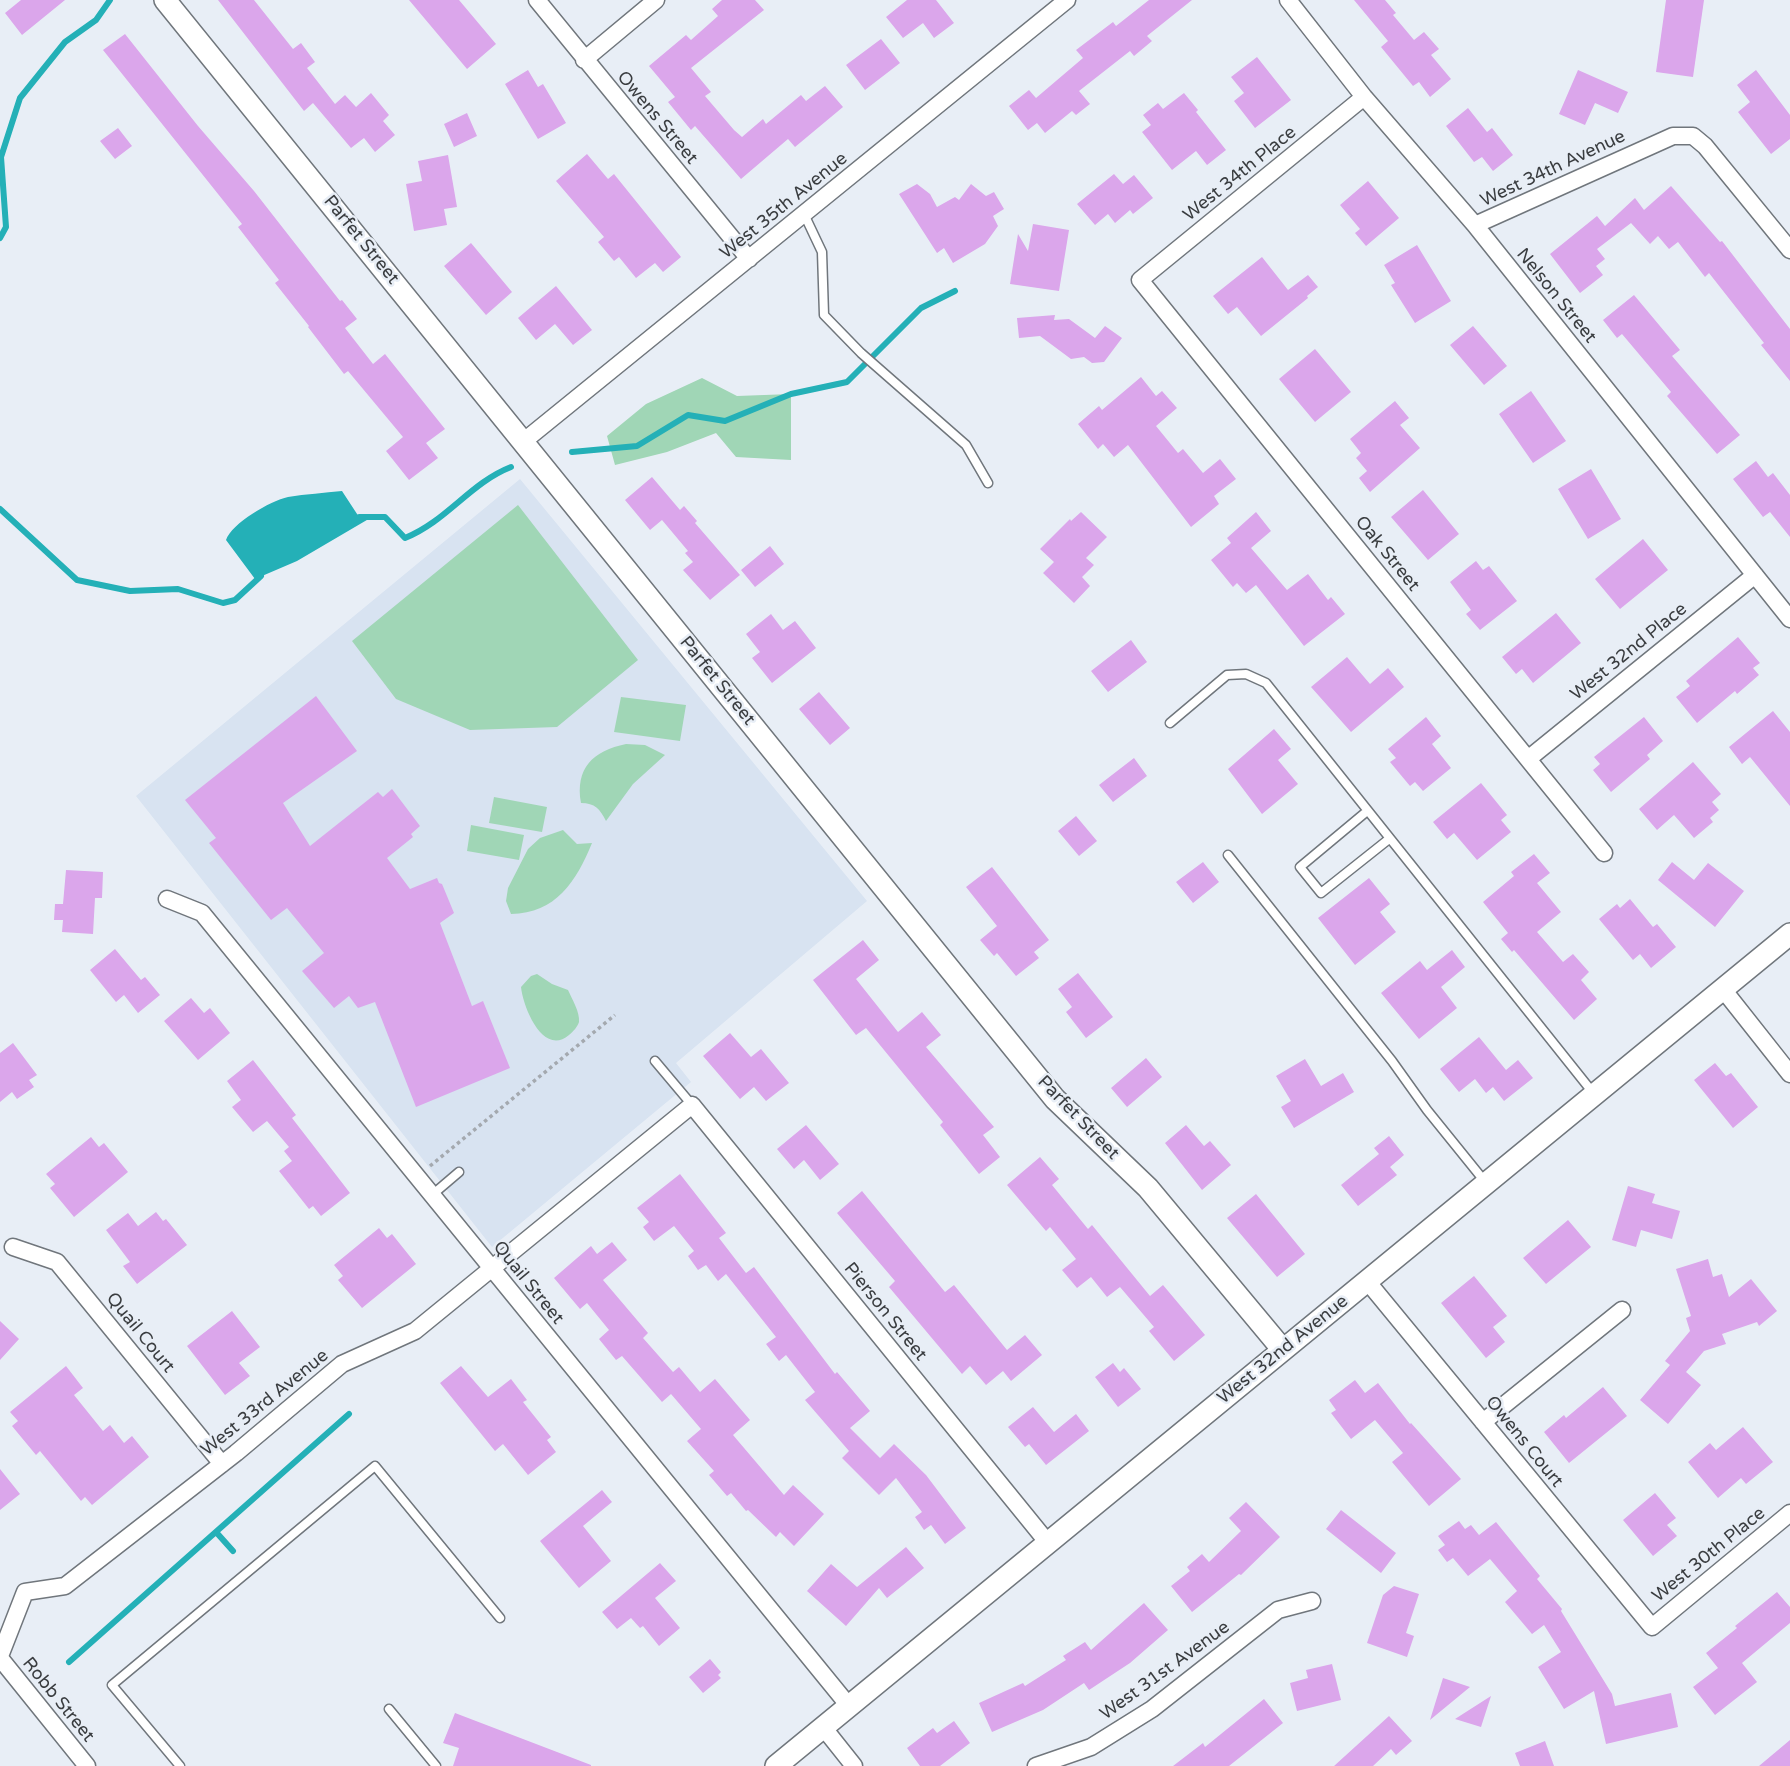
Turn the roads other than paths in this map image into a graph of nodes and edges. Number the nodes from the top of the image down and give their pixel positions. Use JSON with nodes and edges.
{"nodes":[{"id":1,"x":165,"y":0,"type":"edge"},
{"id":2,"x":537,"y":0,"type":"edge"},
{"id":3,"x":656,"y":0,"type":"edge"},
{"id":4,"x":1067,"y":0,"type":"edge"},
{"id":5,"x":1288,"y":0,"type":"edge"},
{"id":6,"x":584,"y":60,"type":"junction"},
{"id":7,"x":1364,"y":97,"type":"junction"},
{"id":8,"x":804,"y":214,"type":"junction"},
{"id":9,"x":1475,"y":225,"type":"junction"},
{"id":10,"x":1790,"y":250,"type":"edge"},
{"id":11,"x":749,"y":258,"type":"junction"},
{"id":12,"x":1140,"y":280,"type":"joint"},
{"id":13,"x":524,"y":441,"type":"junction"},
{"id":14,"x":988,"y":483,"type":"dead end"},
{"id":15,"x":1755,"y":575,"type":"junction"},
{"id":16,"x":1790,"y":618,"type":"edge"},
{"id":17,"x":1170,"y":723,"type":"dead end"},
{"id":18,"x":1528,"y":759,"type":"junction"},
{"id":19,"x":1366,"y":812,"type":"junction"},
{"id":20,"x":1389,"y":839,"type":"junction"},
{"id":21,"x":1604,"y":853,"type":"dead end"},
{"id":22,"x":1228,"y":855,"type":"dead end"},
{"id":23,"x":167,"y":899,"type":"dead end"},
{"id":24,"x":1790,"y":934,"type":"edge"},
{"id":25,"x":1722,"y":989,"type":"junction"},
{"id":26,"x":656,"y":1061,"type":"dead end"},
{"id":27,"x":1790,"y":1074,"type":"edge"},
{"id":28,"x":1594,"y":1094,"type":"junction"},
{"id":29,"x":692,"y":1105,"type":"junction"},
{"id":30,"x":459,"y":1172,"type":"dead end"},
{"id":31,"x":1486,"y":1183,"type":"junction"},
{"id":32,"x":432,"y":1195,"type":"junction"},
{"id":33,"x":13,"y":1247,"type":"dead end"},
{"id":34,"x":492,"y":1269,"type":"junction"},
{"id":35,"x":1367,"y":1281,"type":"junction"},
{"id":36,"x":1622,"y":1310,"type":"dead end"},
{"id":37,"x":1283,"y":1350,"type":"junction"},
{"id":38,"x":1483,"y":1422,"type":"junction"},
{"id":39,"x":222,"y":1464,"type":"junction"},
{"id":40,"x":1790,"y":1513,"type":"edge"},
{"id":41,"x":1048,"y":1543,"type":"junction"},
{"id":42,"x":25,"y":1592,"type":"joint"},
{"id":43,"x":1312,"y":1601,"type":"dead end"},
{"id":44,"x":500,"y":1618,"type":"dead end"},
{"id":45,"x":1651,"y":1627,"type":"joint"},
{"id":46,"x":0,"y":1657,"type":"edge"},
{"id":47,"x":849,"y":1706,"type":"junction"},
{"id":48,"x":390,"y":1709,"type":"dead end"},
{"id":49,"x":823,"y":1727,"type":"junction"},
{"id":50,"x":87,"y":1766,"type":"edge"},
{"id":51,"x":180,"y":1766,"type":"edge"},
{"id":52,"x":436,"y":1766,"type":"edge"},
{"id":53,"x":776,"y":1766,"type":"edge"},
{"id":54,"x":854,"y":1766,"type":"edge"},
{"id":55,"x":1036,"y":1766,"type":"edge"}],
"edges":[{"from":1,"to":13,"type":"street","name":"Parfet Street"},
{"from":2,"to":6,"type":"street","name":"Owens Street"},
{"from":3,"to":6,"type":"street"},
{"from":4,"to":8,"type":"street","name":"West 35th Avenue"},
{"from":5,"to":7,"type":"street","name":"Nelson Street"},
{"from":6,"to":11,"type":"street","name":"Owens Street"},
{"from":7,"to":9,"type":"street","name":"Nelson Street"},
{"from":7,"to":12,"type":"street","name":"West 34th Place"},
{"from":8,"to":11,"type":"street","name":"West 35th Avenue"},
{"from":8,"to":14,"type":"lane"},
{"from":9,"to":10,"type":"street","name":"West 34th Avenue"},
{"from":9,"to":15,"type":"street","name":"Nelson Street"},
{"from":11,"to":13,"type":"street","name":"West 35th Avenue"},
{"from":12,"to":18,"type":"street","name":"Oak Street"},
{"from":13,"to":37,"type":"street","name":"Parfet Street"},
{"from":15,"to":16,"type":"street","name":"Nelson Street"},
{"from":15,"to":18,"type":"street","name":"West 32nd Place"},
{"from":17,"to":19,"type":"lane"},
{"from":18,"to":21,"type":"street","name":"Oak Street"},
{"from":19,"to":20,"type":"lane"},
{"from":19,"to":20,"type":"lane"},
{"from":20,"to":28,"type":"lane"},
{"from":22,"to":31,"type":"lane"},
{"from":23,"to":32,"type":"street","name":"Quail Street"},
{"from":24,"to":25,"type":"street","name":"West 32nd Avenue"},
{"from":25,"to":27,"type":"street"},
{"from":25,"to":28,"type":"street","name":"West 32nd Avenue"},
{"from":26,"to":29,"type":"lane"},
{"from":28,"to":31,"type":"street","name":"West 32nd Avenue"},
{"from":29,"to":34,"type":"street","name":"West 33rd Avenue"},
{"from":29,"to":41,"type":"street","name":"Pierson Street"},
{"from":30,"to":32,"type":"lane"},
{"from":31,"to":35,"type":"street","name":"West 32nd Avenue"},
{"from":32,"to":34,"type":"street","name":"Quail Street"},
{"from":33,"to":39,"type":"street","name":"Quail Court"},
{"from":34,"to":39,"type":"street","name":"West 33rd Avenue"},
{"from":34,"to":47,"type":"street","name":"Quail Street"},
{"from":35,"to":37,"type":"street","name":"West 32nd Avenue"},
{"from":35,"to":38,"type":"street","name":"Owens Court"},
{"from":36,"to":38,"type":"street"},
{"from":37,"to":41,"type":"street","name":"West 32nd Avenue"},
{"from":38,"to":45,"type":"street","name":"Owens Court"},
{"from":39,"to":42,"type":"street","name":"West 33rd Avenue"},
{"from":40,"to":45,"type":"street","name":"West 30th Place"},
{"from":41,"to":47,"type":"street","name":"West 32nd Avenue"},
{"from":42,"to":46,"type":"street","name":"Robb Street"},
{"from":43,"to":55,"type":"street","name":"West 31st Avenue"},
{"from":44,"to":51,"type":"lane"},
{"from":46,"to":50,"type":"street","name":"Robb Street"},
{"from":47,"to":49,"type":"street","name":"West 32nd Avenue"},
{"from":48,"to":52,"type":"lane"},
{"from":49,"to":53,"type":"street","name":"West 32nd Avenue"},
{"from":49,"to":54,"type":"street"}]}
